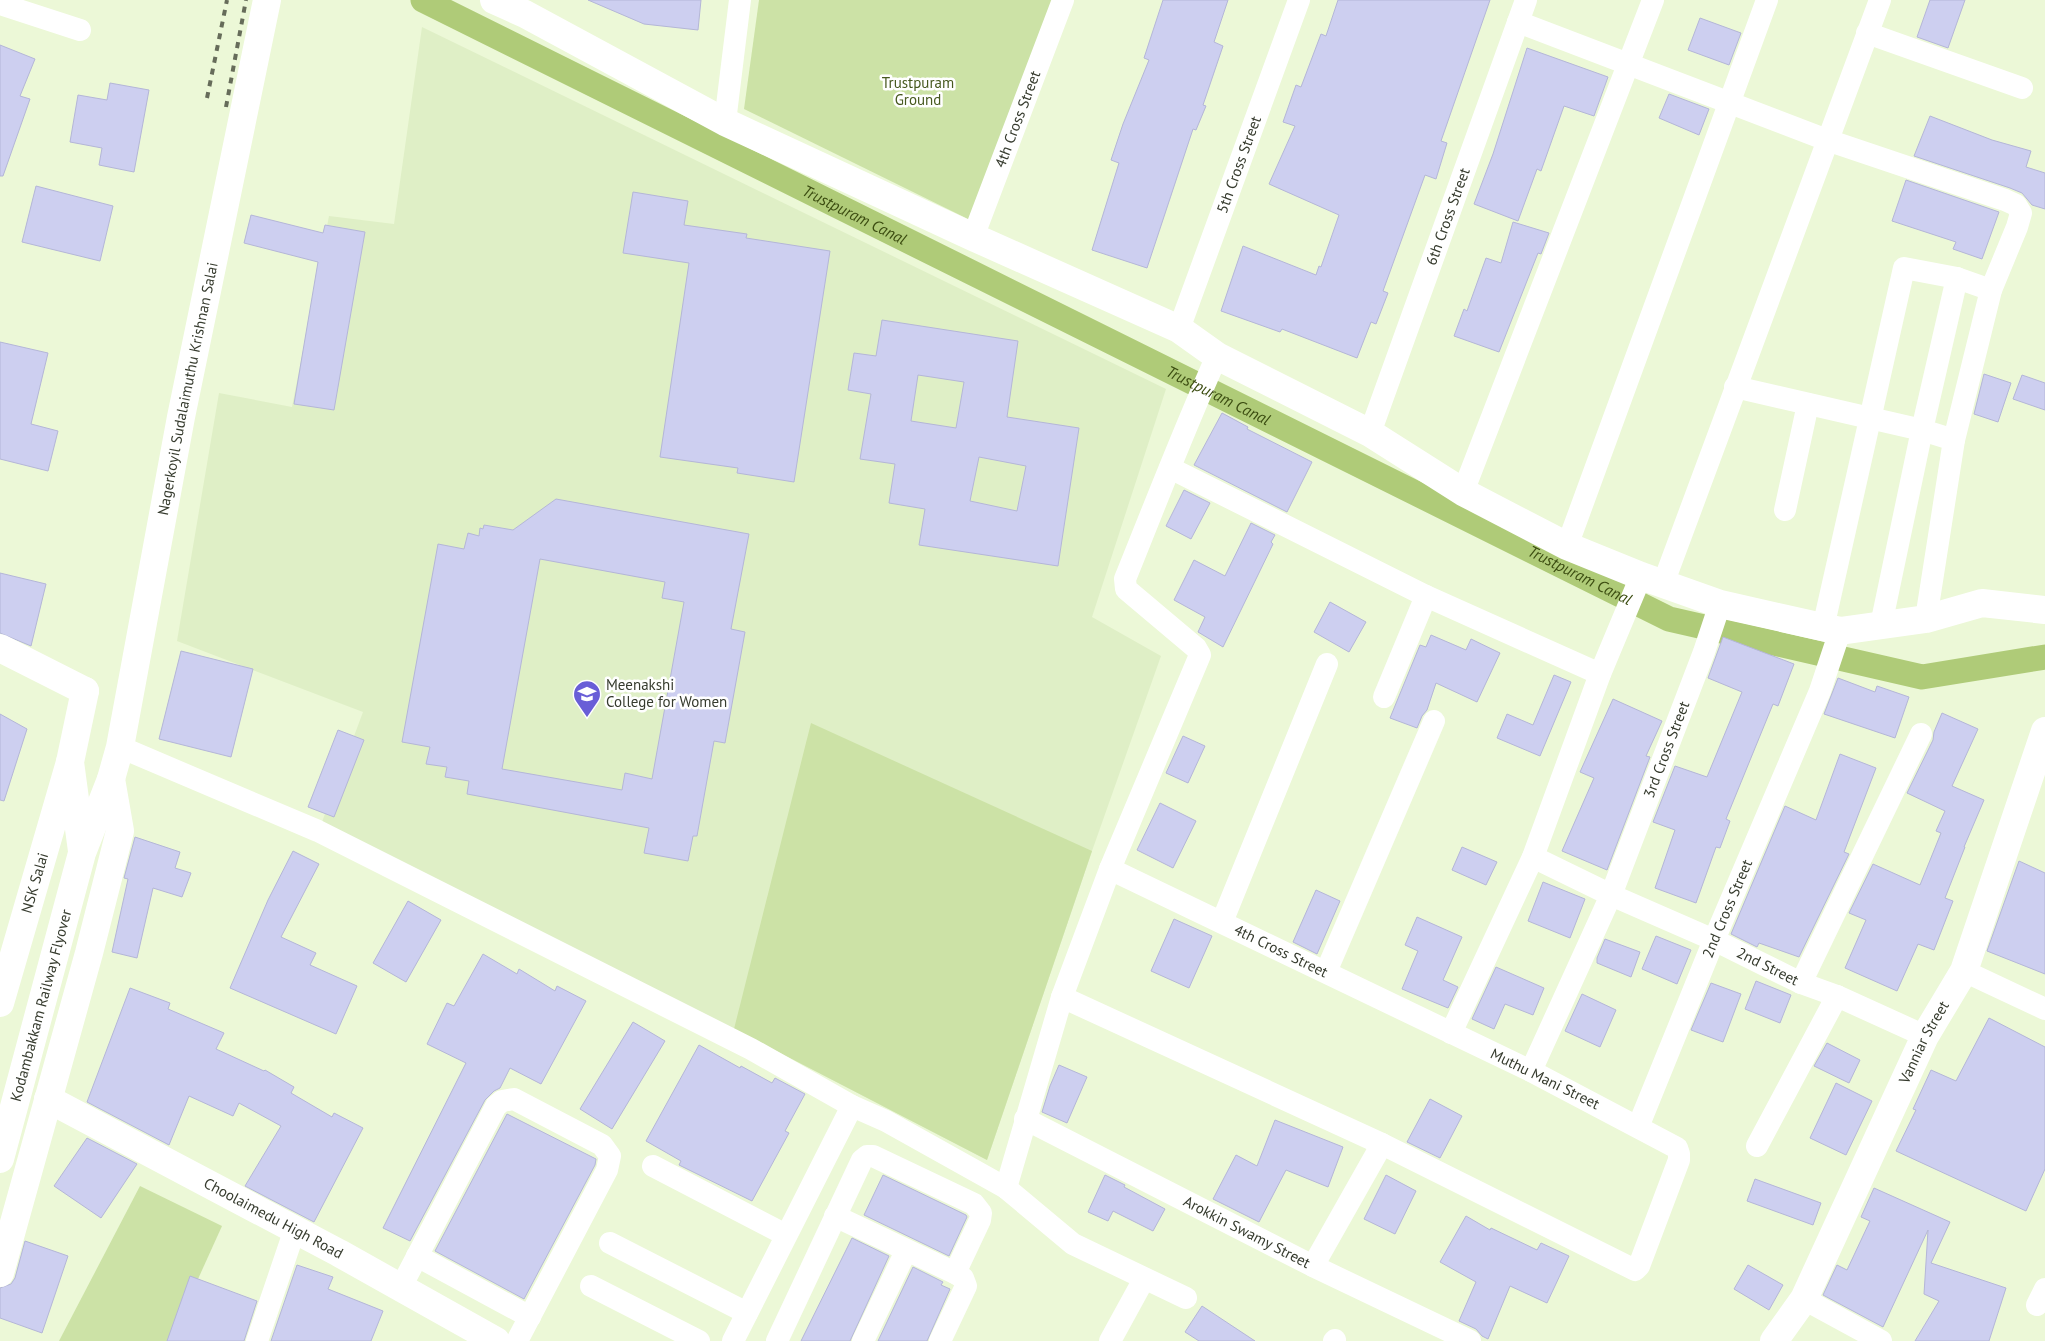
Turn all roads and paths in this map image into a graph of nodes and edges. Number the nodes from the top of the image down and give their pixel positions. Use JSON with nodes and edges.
{"nodes":[{"id":1,"x":268,"y":0,"type":"edge"},
{"id":2,"x":494,"y":0,"type":"edge"},
{"id":3,"x":740,"y":0,"type":"edge"},
{"id":4,"x":1062,"y":0,"type":"edge"},
{"id":5,"x":1300,"y":0,"type":"edge"},
{"id":6,"x":1526,"y":0,"type":"edge"},
{"id":7,"x":1653,"y":0,"type":"edge"},
{"id":8,"x":1767,"y":0,"type":"edge"},
{"id":9,"x":1880,"y":0,"type":"edge"},
{"id":10,"x":0,"y":4,"type":"edge"},
{"id":11,"x":526,"y":7,"type":"edge"},
{"id":12,"x":1518,"y":22,"type":"junction"},
{"id":13,"x":80,"y":30,"type":"dead end"},
{"id":14,"x":1867,"y":33,"type":"junction"},
{"id":15,"x":1629,"y":64,"type":"junction"},
{"id":16,"x":2022,"y":88,"type":"dead end"},
{"id":17,"x":1728,"y":101,"type":"junction"},
{"id":18,"x":725,"y":122,"type":"junction"},
{"id":19,"x":1827,"y":140,"type":"junction"},
{"id":20,"x":973,"y":238,"type":"junction"},
{"id":21,"x":1956,"y":278,"type":"junction"},
{"id":22,"x":1991,"y":290,"type":"junction"},
{"id":23,"x":1179,"y":330,"type":"junction"},
{"id":24,"x":1217,"y":356,"type":"junction"},
{"id":25,"x":1736,"y":387,"type":"junction"},
{"id":26,"x":1808,"y":404,"type":"junction"},
{"id":27,"x":1870,"y":418,"type":"junction"},
{"id":28,"x":1922,"y":430,"type":"junction"},
{"id":29,"x":1370,"y":433,"type":"junction"},
{"id":30,"x":1954,"y":440,"type":"junction"},
{"id":31,"x":1170,"y":468,"type":"junction"},
{"id":32,"x":1463,"y":492,"type":"junction"},
{"id":33,"x":1785,"y":510,"type":"dead end"},
{"id":34,"x":1567,"y":546,"type":"junction"},
{"id":35,"x":1652,"y":580,"type":"junction"},
{"id":36,"x":1426,"y":596,"type":"junction"},
{"id":37,"x":1720,"y":604,"type":"junction"},
{"id":38,"x":2045,"y":610,"type":"edge"},
{"id":39,"x":1926,"y":619,"type":"junction"},
{"id":40,"x":1881,"y":625,"type":"junction"},
{"id":41,"x":1832,"y":630,"type":"junction"},
{"id":42,"x":0,"y":648,"type":"edge"},
{"id":43,"x":1327,"y":664,"type":"dead end"},
{"id":44,"x":1600,"y":674,"type":"junction"},
{"id":45,"x":1384,"y":697,"type":"dead end"},
{"id":46,"x":1434,"y":721,"type":"dead end"},
{"id":47,"x":2045,"y":731,"type":"edge"},
{"id":48,"x":1920,"y":734,"type":"dead end"},
{"id":49,"x":120,"y":746,"type":"junction"},
{"id":50,"x":70,"y":762,"type":"junction"},
{"id":51,"x":111,"y":779,"type":"junction"},
{"id":52,"x":1533,"y":857,"type":"junction"},
{"id":53,"x":80,"y":863,"type":"junction"},
{"id":54,"x":1110,"y":869,"type":"junction"},
{"id":55,"x":1611,"y":895,"type":"junction"},
{"id":56,"x":1222,"y":922,"type":"junction"},
{"id":57,"x":1714,"y":940,"type":"junction"},
{"id":58,"x":1964,"y":971,"type":"junction"},
{"id":59,"x":1326,"y":972,"type":"junction"},
{"id":60,"x":1801,"y":983,"type":"junction"},
{"id":61,"x":1837,"y":996,"type":"junction"},
{"id":62,"x":1062,"y":997,"type":"junction"},
{"id":63,"x":0,"y":1002,"type":"edge"},
{"id":64,"x":2045,"y":1008,"type":"edge"},
{"id":65,"x":1451,"y":1033,"type":"junction"},
{"id":66,"x":1926,"y":1036,"type":"junction"},
{"id":67,"x":1531,"y":1071,"type":"junction"},
{"id":68,"x":48,"y":1099,"type":"junction"},
{"id":69,"x":852,"y":1106,"type":"junction"},
{"id":70,"x":1025,"y":1119,"type":"junction"},
{"id":71,"x":1638,"y":1127,"type":"junction"},
{"id":72,"x":1382,"y":1144,"type":"junction"},
{"id":73,"x":1757,"y":1146,"type":"dead end"},
{"id":74,"x":945,"y":1155,"type":"junction"},
{"id":75,"x":0,"y":1159,"type":"edge"},
{"id":76,"x":653,"y":1166,"type":"dead end"},
{"id":77,"x":931,"y":1184,"type":"junction"},
{"id":78,"x":1006,"y":1188,"type":"junction"},
{"id":79,"x":835,"y":1216,"type":"junction"},
{"id":80,"x":295,"y":1229,"type":"junction"},
{"id":81,"x":786,"y":1235,"type":"junction"},
{"id":82,"x":610,"y":1244,"type":"dead end"},
{"id":83,"x":906,"y":1251,"type":"junction"},
{"id":84,"x":417,"y":1256,"type":"junction"},
{"id":85,"x":1312,"y":1266,"type":"junction"},
{"id":86,"x":0,"y":1273,"type":"edge"},
{"id":87,"x":955,"y":1273,"type":"junction"},
{"id":88,"x":1144,"y":1279,"type":"junction"},
{"id":89,"x":591,"y":1286,"type":"dead end"},
{"id":90,"x":401,"y":1288,"type":"junction"},
{"id":91,"x":1186,"y":1298,"type":"dead end"},
{"id":92,"x":1804,"y":1299,"type":"junction"},
{"id":93,"x":747,"y":1313,"type":"junction"},
{"id":94,"x":530,"y":1317,"type":"junction"},
{"id":95,"x":256,"y":1341,"type":"edge"},
{"id":96,"x":496,"y":1341,"type":"edge"},
{"id":97,"x":518,"y":1341,"type":"edge"},
{"id":98,"x":699,"y":1341,"type":"edge"},
{"id":99,"x":733,"y":1341,"type":"edge"},
{"id":100,"x":776,"y":1341,"type":"edge"},
{"id":101,"x":863,"y":1341,"type":"edge"},
{"id":102,"x":940,"y":1341,"type":"edge"},
{"id":103,"x":1110,"y":1341,"type":"edge"},
{"id":104,"x":1470,"y":1341,"type":"edge"},
{"id":105,"x":1774,"y":1341,"type":"edge"},
{"id":106,"x":1881,"y":1341,"type":"edge"}],
"edges":[{"from":1,"to":49,"type":"street","name":"Nagerkoyil Sudalaimuthu Krishnan Salai"},
{"from":2,"to":11,"type":"street"},
{"from":3,"to":18,"type":"street"},
{"from":4,"to":20,"type":"street","name":"4th Cross Street"},
{"from":5,"to":23,"type":"street","name":"5th Cross Street"},
{"from":6,"to":12,"type":"street","name":"6th Cross Street"},
{"from":7,"to":15,"type":"street"},
{"from":8,"to":17,"type":"street"},
{"from":9,"to":14,"type":"street"},
{"from":10,"to":13,"type":"street"},
{"from":11,"to":18,"type":"street"},
{"from":12,"to":15,"type":"street"},
{"from":12,"to":29,"type":"street","name":"6th Cross Street"},
{"from":14,"to":16,"type":"street"},
{"from":14,"to":19,"type":"street"},
{"from":15,"to":17,"type":"street"},
{"from":15,"to":32,"type":"street"},
{"from":17,"to":19,"type":"street"},
{"from":17,"to":34,"type":"street"},
{"from":18,"to":20,"type":"street"},
{"from":19,"to":22,"type":"street"},
{"from":19,"to":25,"type":"street"},
{"from":20,"to":23,"type":"street"},
{"from":21,"to":22,"type":"street"},
{"from":21,"to":27,"type":"street","name":"2nd Cross Street"},
{"from":21,"to":28,"type":"street"},
{"from":22,"to":30,"type":"street"},
{"from":23,"to":24,"type":"street"},
{"from":24,"to":29,"type":"street"},
{"from":24,"to":31,"type":"street"},
{"from":25,"to":26,"type":"street"},
{"from":25,"to":35,"type":"street"},
{"from":26,"to":27,"type":"street"},
{"from":26,"to":33,"type":"street"},
{"from":27,"to":28,"type":"street"},
{"from":27,"to":41,"type":"street","name":"2nd Cross Street"},
{"from":28,"to":30,"type":"street"},
{"from":28,"to":40,"type":"street"},
{"from":29,"to":32,"type":"street"},
{"from":30,"to":39,"type":"street"},
{"from":31,"to":36,"type":"street"},
{"from":31,"to":54,"type":"street"},
{"from":32,"to":34,"type":"street"},
{"from":34,"to":35,"type":"street"},
{"from":35,"to":37,"type":"street"},
{"from":35,"to":44,"type":"street"},
{"from":36,"to":44,"type":"street"},
{"from":36,"to":45,"type":"street"},
{"from":37,"to":41,"type":"street"},
{"from":37,"to":55,"type":"street","name":"3rd Cross Street"},
{"from":38,"to":39,"type":"street"},
{"from":39,"to":40,"type":"street"},
{"from":40,"to":41,"type":"street"},
{"from":41,"to":57,"type":"street","name":"2nd Cross Street"},
{"from":42,"to":50,"type":"street","name":"NSK Salai"},
{"from":43,"to":56,"type":"street"},
{"from":44,"to":52,"type":"street"},
{"from":46,"to":59,"type":"street"},
{"from":47,"to":58,"type":"street","name":"Vanniar Street"},
{"from":48,"to":60,"type":"street"},
{"from":49,"to":51,"type":"street","name":"Nagerkoyil Sudalaimuthu Krishnan Salai"},
{"from":49,"to":69,"type":"street"},
{"from":50,"to":53,"type":"street","name":"Kodambakkam Railway Flyover"},
{"from":50,"to":63,"type":"street","name":"NSK Salai"},
{"from":51,"to":53,"type":"street","name":"Kodambakkam Railway Flyover"},
{"from":51,"to":68,"type":"street"},
{"from":52,"to":55,"type":"street","name":"2nd Street"},
{"from":52,"to":65,"type":"street"},
{"from":53,"to":75,"type":"street","name":"Kodambakkam Railway Flyover"},
{"from":54,"to":56,"type":"street","name":"4th Cross Street"},
{"from":54,"to":62,"type":"street"},
{"from":55,"to":57,"type":"street","name":"2nd Street"},
{"from":55,"to":67,"type":"street","name":"3rd Cross Street"},
{"from":56,"to":59,"type":"street","name":"4th Cross Street"},
{"from":57,"to":60,"type":"street","name":"2nd Street"},
{"from":57,"to":71,"type":"street","name":"2nd Cross Street"},
{"from":58,"to":64,"type":"street"},
{"from":58,"to":66,"type":"street","name":"Vanniar Street"},
{"from":59,"to":65,"type":"street","name":"4th Cross Street"},
{"from":60,"to":61,"type":"street","name":"2nd Street"},
{"from":61,"to":66,"type":"street","name":"2nd Street"},
{"from":61,"to":73,"type":"street"},
{"from":62,"to":70,"type":"street"},
{"from":62,"to":72,"type":"street"},
{"from":65,"to":67,"type":"street","name":"Muthu Mani Street"},
{"from":66,"to":92,"type":"street","name":"Vanniar Street"},
{"from":67,"to":71,"type":"street","name":"Muthu Mani Street"},
{"from":68,"to":80,"type":"street","name":"Choolaimedu High Road"},
{"from":68,"to":86,"type":"street"},
{"from":69,"to":74,"type":"street"},
{"from":69,"to":81,"type":"street"},
{"from":70,"to":78,"type":"street"},
{"from":70,"to":85,"type":"street","name":"Arokkin Swamy Street"},
{"from":71,"to":72,"type":"street","name":"Muthu Mani Street"},
{"from":72,"to":85,"type":"street"},
{"from":74,"to":77,"type":"street"},
{"from":74,"to":78,"type":"street"},
{"from":76,"to":81,"type":"street"},
{"from":77,"to":79,"type":"street"},
{"from":77,"to":87,"type":"street"},
{"from":78,"to":88,"type":"street"},
{"from":79,"to":83,"type":"street"},
{"from":79,"to":100,"type":"street"},
{"from":80,"to":90,"type":"street","name":"Choolaimedu High Road"},
{"from":80,"to":95,"type":"street"},
{"from":81,"to":93,"type":"street"},
{"from":82,"to":93,"type":"street"},
{"from":83,"to":87,"type":"street"},
{"from":83,"to":101,"type":"street"},
{"from":84,"to":90,"type":"street"},
{"from":84,"to":94,"type":"street"},
{"from":84,"to":94,"type":"street"},
{"from":85,"to":104,"type":"street","name":"Arokkin Swamy Street"},
{"from":87,"to":102,"type":"street"},
{"from":88,"to":91,"type":"street"},
{"from":88,"to":103,"type":"street"},
{"from":89,"to":98,"type":"street"},
{"from":90,"to":96,"type":"street","name":"Choolaimedu High Road"},
{"from":92,"to":105,"type":"street","name":"Vanniar Street"},
{"from":92,"to":106,"type":"street"},
{"from":93,"to":99,"type":"street"},
{"from":94,"to":97,"type":"street"}]}
